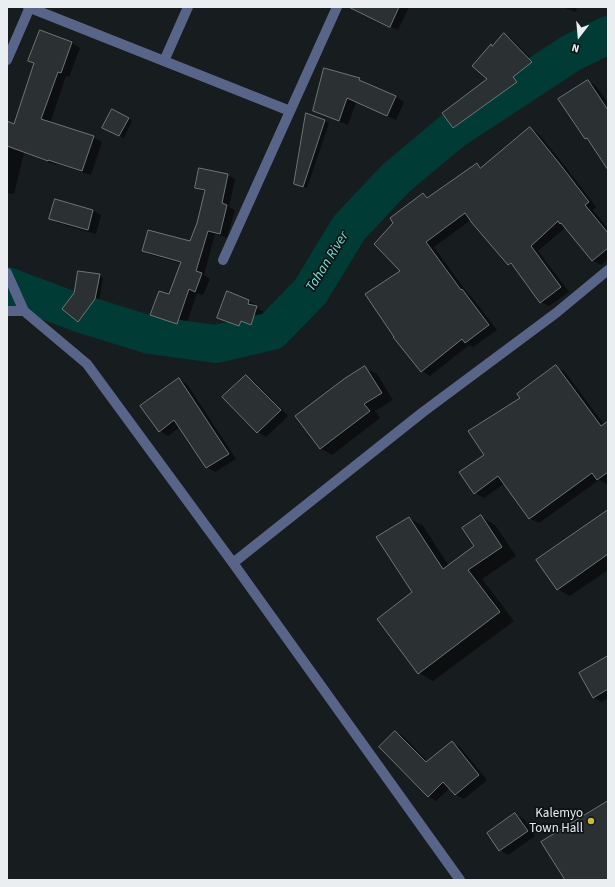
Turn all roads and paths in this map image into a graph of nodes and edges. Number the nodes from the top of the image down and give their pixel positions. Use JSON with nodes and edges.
{"nodes":[{"id":1,"x":29,"y":7,"type":"edge"},
{"id":2,"x":188,"y":7,"type":"edge"},
{"id":3,"x":337,"y":7,"type":"edge"},
{"id":4,"x":7,"y":60,"type":"edge"},
{"id":5,"x":164,"y":61,"type":"junction"},
{"id":6,"x":290,"y":111,"type":"junction"},
{"id":7,"x":223,"y":260,"type":"dead end"},
{"id":8,"x":608,"y":270,"type":"edge"},
{"id":9,"x":7,"y":273,"type":"edge"},
{"id":10,"x":7,"y":311,"type":"edge"},
{"id":11,"x":24,"y":311,"type":"junction"},
{"id":12,"x":233,"y":563,"type":"junction"},
{"id":13,"x":460,"y":880,"type":"edge"}],
"edges":[{"from":1,"to":4,"type":"street"},
{"from":1,"to":5,"type":"street"},
{"from":2,"to":5,"type":"street"},
{"from":3,"to":6,"type":"street"},
{"from":5,"to":6,"type":"street"},
{"from":6,"to":7,"type":"street"},
{"from":8,"to":12,"type":"street"},
{"from":9,"to":11,"type":"street"},
{"from":10,"to":11,"type":"street"},
{"from":11,"to":12,"type":"street"},
{"from":12,"to":13,"type":"street"}]}
